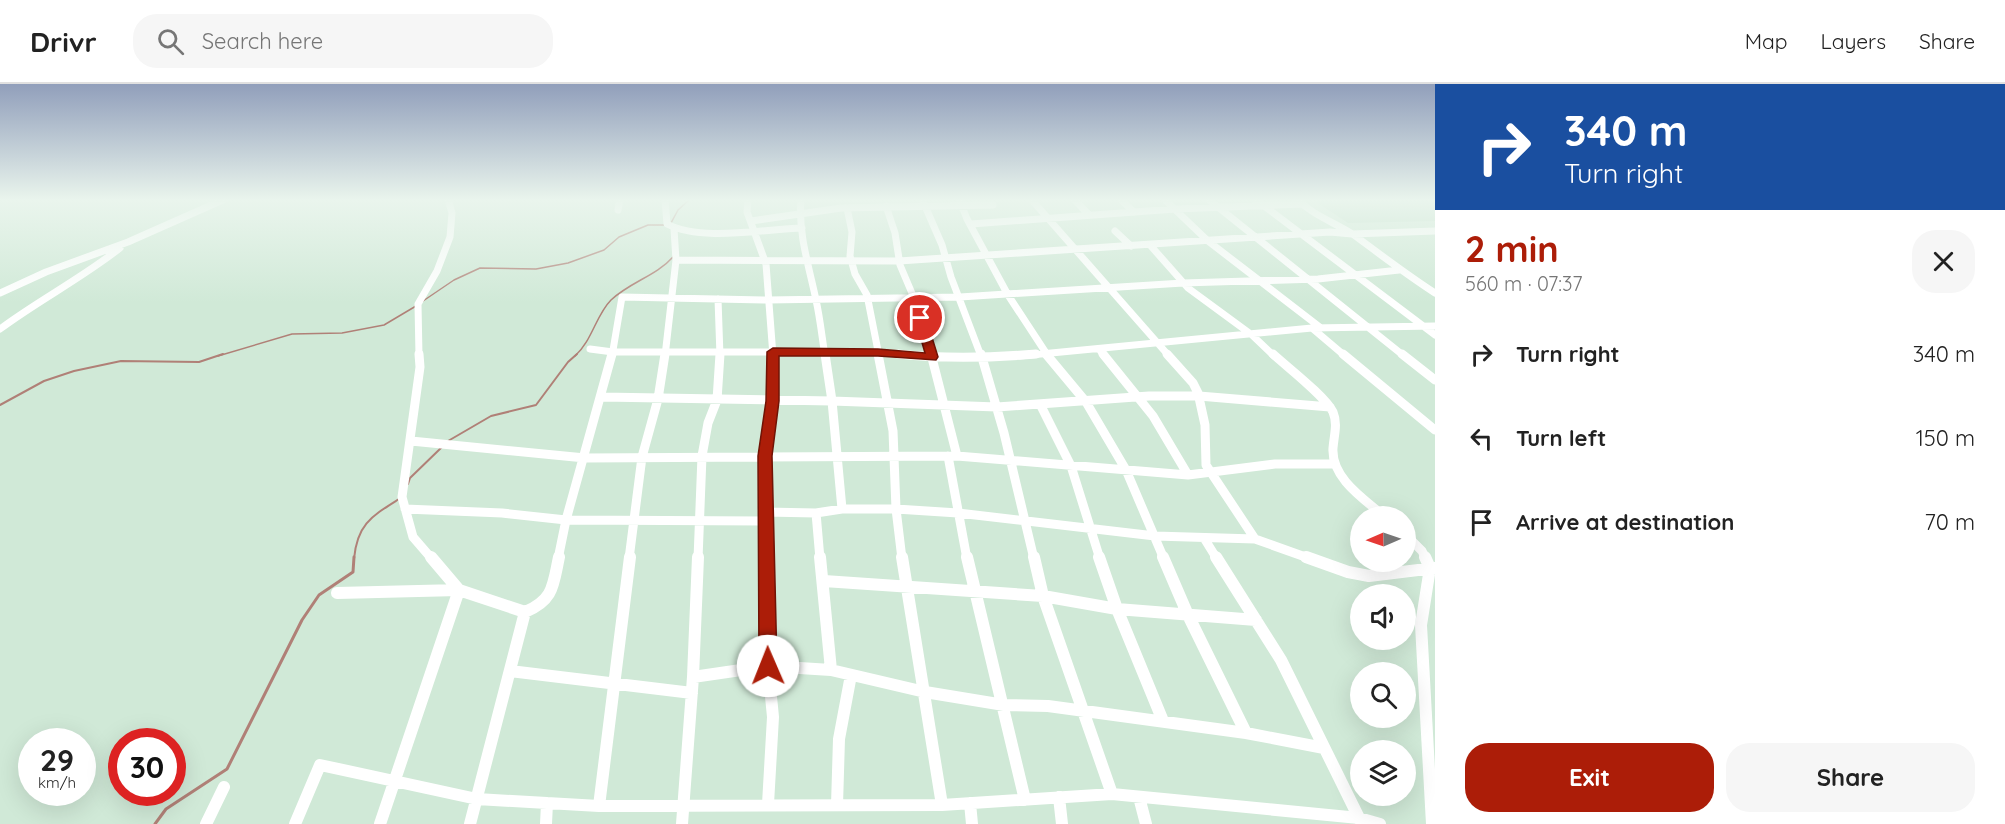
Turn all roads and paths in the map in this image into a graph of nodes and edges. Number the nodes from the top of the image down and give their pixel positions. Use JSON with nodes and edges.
{"nodes":[{"id":1,"x":148,"y":234,"type":"edge"},
{"id":2,"x":450,"y":234,"type":"edge"},
{"id":3,"x":674,"y":234,"type":"edge"},
{"id":4,"x":756,"y":234,"type":"edge"},
{"id":5,"x":803,"y":234,"type":"edge"},
{"id":6,"x":852,"y":234,"type":"edge"},
{"id":7,"x":894,"y":234,"type":"edge"},
{"id":8,"x":936,"y":234,"type":"edge"},
{"id":9,"x":976,"y":234,"type":"edge"},
{"id":10,"x":1062,"y":234,"type":"edge"},
{"id":11,"x":1118,"y":234,"type":"edge"},
{"id":12,"x":1200,"y":234,"type":"edge"},
{"id":13,"x":1251,"y":234,"type":"edge"},
{"id":14,"x":1303,"y":234,"type":"junction"},
{"id":15,"x":1307,"y":234,"type":"edge"},
{"id":16,"x":1349,"y":234,"type":"edge"},
{"id":17,"x":1352,"y":234,"type":"junction"},
{"id":18,"x":1365,"y":234,"type":"edge"},
{"id":19,"x":1257,"y":238,"type":"junction"},
{"id":20,"x":1208,"y":241,"type":"junction"},
{"id":21,"x":128,"y":242,"type":"junction"},
{"id":22,"x":1150,"y":245,"type":"junction"},
{"id":23,"x":1131,"y":246,"type":"junction"},
{"id":24,"x":1076,"y":250,"type":"junction"},
{"id":25,"x":988,"y":255,"type":"junction"},
{"id":26,"x":765,"y":259,"type":"junction"},
{"id":27,"x":947,"y":259,"type":"junction"},
{"id":28,"x":676,"y":260,"type":"junction"},
{"id":29,"x":805,"y":260,"type":"junction"},
{"id":30,"x":851,"y":260,"type":"junction"},
{"id":31,"x":899,"y":261,"type":"junction"},
{"id":32,"x":1399,"y":270,"type":"junction"},
{"id":33,"x":1358,"y":275,"type":"junction"},
{"id":34,"x":1310,"y":279,"type":"junction"},
{"id":35,"x":1260,"y":280,"type":"junction"},
{"id":36,"x":1183,"y":283,"type":"junction"},
{"id":37,"x":1111,"y":289,"type":"junction"},
{"id":38,"x":0,"y":292,"type":"edge"},
{"id":39,"x":1435,"y":293,"type":"edge"},
{"id":40,"x":1008,"y":295,"type":"junction"},
{"id":41,"x":672,"y":296,"type":"junction"},
{"id":42,"x":960,"y":297,"type":"junction"},
{"id":43,"x":914,"y":298,"type":"junction"},
{"id":44,"x":718,"y":299,"type":"junction"},
{"id":45,"x":867,"y":299,"type":"junction"},
{"id":46,"x":768,"y":300,"type":"junction"},
{"id":47,"x":816,"y":300,"type":"junction"},
{"id":48,"x":1423,"y":326,"type":"junction"},
{"id":49,"x":1435,"y":326,"type":"edge"},
{"id":50,"x":1368,"y":327,"type":"junction"},
{"id":51,"x":1312,"y":328,"type":"junction"},
{"id":52,"x":1321,"y":328,"type":"junction"},
{"id":53,"x":0,"y":329,"type":"edge"},
{"id":54,"x":1252,"y":335,"type":"junction"},
{"id":55,"x":1435,"y":335,"type":"edge"},
{"id":56,"x":1159,"y":343,"type":"junction"},
{"id":57,"x":590,"y":349,"type":"dead end"},
{"id":58,"x":1099,"y":349,"type":"junction"},
{"id":59,"x":666,"y":351,"type":"junction"},
{"id":60,"x":613,"y":352,"type":"junction"},
{"id":61,"x":720,"y":352,"type":"junction"},
{"id":62,"x":773,"y":352,"type":"junction"},
{"id":63,"x":878,"y":352,"type":"junction"},
{"id":64,"x":824,"y":353,"type":"junction"},
{"id":65,"x":1046,"y":353,"type":"junction"},
{"id":66,"x":932,"y":357,"type":"junction"},
{"id":67,"x":982,"y":359,"type":"junction"},
{"id":68,"x":1435,"y":380,"type":"edge"},
{"id":69,"x":1199,"y":396,"type":"junction"},
{"id":70,"x":602,"y":397,"type":"junction"},
{"id":71,"x":1138,"y":397,"type":"junction"},
{"id":72,"x":658,"y":399,"type":"junction"},
{"id":73,"x":717,"y":400,"type":"junction"},
{"id":74,"x":772,"y":401,"type":"junction"},
{"id":75,"x":832,"y":401,"type":"junction"},
{"id":76,"x":1086,"y":402,"type":"junction"},
{"id":77,"x":888,"y":403,"type":"junction"},
{"id":78,"x":943,"y":406,"type":"junction"},
{"id":79,"x":1041,"y":406,"type":"junction"},
{"id":80,"x":1330,"y":407,"type":"junction"},
{"id":81,"x":997,"y":408,"type":"junction"},
{"id":82,"x":1435,"y":430,"type":"edge"},
{"id":83,"x":411,"y":441,"type":"junction"},
{"id":84,"x":702,"y":456,"type":"junction"},
{"id":85,"x":765,"y":456,"type":"junction"},
{"id":86,"x":896,"y":456,"type":"junction"},
{"id":87,"x":952,"y":456,"type":"junction"},
{"id":88,"x":642,"y":457,"type":"junction"},
{"id":89,"x":585,"y":458,"type":"junction"},
{"id":90,"x":839,"y":458,"type":"junction"},
{"id":91,"x":1010,"y":458,"type":"junction"},
{"id":92,"x":1335,"y":464,"type":"junction"},
{"id":93,"x":1071,"y":466,"type":"junction"},
{"id":94,"x":1126,"y":470,"type":"junction"},
{"id":95,"x":1212,"y":473,"type":"junction"},
{"id":96,"x":1188,"y":475,"type":"junction"},
{"id":97,"x":1373,"y":506,"type":"edge"},
{"id":98,"x":405,"y":509,"type":"junction"},
{"id":99,"x":842,"y":509,"type":"junction"},
{"id":100,"x":896,"y":509,"type":"junction"},
{"id":101,"x":816,"y":513,"type":"junction"},
{"id":102,"x":958,"y":513,"type":"junction"},
{"id":103,"x":765,"y":517,"type":"junction"},
{"id":104,"x":566,"y":520,"type":"junction"},
{"id":105,"x":634,"y":520,"type":"junction"},
{"id":106,"x":698,"y":520,"type":"junction"},
{"id":107,"x":1024,"y":521,"type":"junction"},
{"id":108,"x":1089,"y":528,"type":"junction"},
{"id":109,"x":1155,"y":536,"type":"junction"},
{"id":110,"x":1204,"y":538,"type":"junction"},
{"id":111,"x":1255,"y":539,"type":"junction"},
{"id":112,"x":1416,"y":545,"type":"edge"},
{"id":113,"x":1433,"y":568,"type":"edge"},
{"id":114,"x":824,"y":581,"type":"junction"},
{"id":115,"x":905,"y":586,"type":"junction"},
{"id":116,"x":459,"y":590,"type":"junction"},
{"id":117,"x":973,"y":591,"type":"junction"},
{"id":118,"x":337,"y":593,"type":"dead end"},
{"id":119,"x":1043,"y":596,"type":"junction"},
{"id":120,"x":1117,"y":609,"type":"junction"},
{"id":121,"x":525,"y":612,"type":"junction"},
{"id":122,"x":1188,"y":615,"type":"junction"},
{"id":123,"x":1256,"y":620,"type":"junction"},
{"id":124,"x":768,"y":666,"type":"junction"},
{"id":125,"x":831,"y":670,"type":"junction"},
{"id":126,"x":510,"y":671,"type":"junction"},
{"id":127,"x":851,"y":675,"type":"junction"},
{"id":128,"x":693,"y":677,"type":"junction"},
{"id":129,"x":614,"y":684,"type":"junction"},
{"id":130,"x":692,"y":693,"type":"junction"},
{"id":131,"x":925,"y":693,"type":"junction"},
{"id":132,"x":1004,"y":705,"type":"junction"},
{"id":133,"x":1082,"y":711,"type":"junction"},
{"id":134,"x":1163,"y":721,"type":"junction"},
{"id":135,"x":1246,"y":733,"type":"junction"},
{"id":136,"x":1324,"y":748,"type":"junction"},
{"id":137,"x":1432,"y":761,"type":"edge"},
{"id":138,"x":396,"y":781,"type":"junction"},
{"id":139,"x":224,"y":787,"type":"dead end"},
{"id":140,"x":1112,"y":794,"type":"junction"},
{"id":141,"x":1059,"y":797,"type":"junction"},
{"id":142,"x":1139,"y":797,"type":"junction"},
{"id":143,"x":477,"y":799,"type":"junction"},
{"id":144,"x":1025,"y":800,"type":"junction"},
{"id":145,"x":547,"y":803,"type":"junction"},
{"id":146,"x":970,"y":803,"type":"junction"},
{"id":147,"x":768,"y":804,"type":"junction"},
{"id":148,"x":682,"y":805,"type":"junction"},
{"id":149,"x":837,"y":805,"type":"junction"},
{"id":150,"x":942,"y":805,"type":"junction"},
{"id":151,"x":599,"y":806,"type":"junction"},
{"id":152,"x":1361,"y":821,"type":"edge"},
{"id":153,"x":206,"y":824,"type":"edge"},
{"id":154,"x":295,"y":824,"type":"edge"},
{"id":155,"x":380,"y":824,"type":"edge"},
{"id":156,"x":470,"y":824,"type":"edge"},
{"id":157,"x":546,"y":824,"type":"edge"},
{"id":158,"x":682,"y":824,"type":"edge"},
{"id":159,"x":972,"y":824,"type":"edge"},
{"id":160,"x":1062,"y":824,"type":"edge"},
{"id":161,"x":1146,"y":824,"type":"edge"},
{"id":162,"x":1380,"y":824,"type":"edge"},
{"id":163,"x":1432,"y":824,"type":"edge"}],
"edges":[{"from":1,"to":21,"type":"street"},
{"from":2,"to":83,"type":"street"},
{"from":3,"to":28,"type":"street"},
{"from":4,"to":26,"type":"street"},
{"from":5,"to":29,"type":"street"},
{"from":6,"to":30,"type":"street"},
{"from":7,"to":31,"type":"street"},
{"from":8,"to":27,"type":"street"},
{"from":9,"to":25,"type":"street"},
{"from":10,"to":24,"type":"street"},
{"from":11,"to":23,"type":"street"},
{"from":12,"to":20,"type":"street"},
{"from":13,"to":19,"type":"street"},
{"from":14,"to":15,"type":"street"},
{"from":14,"to":19,"type":"street"},
{"from":14,"to":33,"type":"street"},
{"from":16,"to":17,"type":"street"},
{"from":17,"to":18,"type":"street"},
{"from":17,"to":32,"type":"street"},
{"from":19,"to":20,"type":"street"},
{"from":19,"to":34,"type":"street"},
{"from":20,"to":22,"type":"street"},
{"from":20,"to":35,"type":"street"},
{"from":21,"to":38,"type":"street"},
{"from":21,"to":53,"type":"street"},
{"from":22,"to":23,"type":"street"},
{"from":22,"to":36,"type":"street"},
{"from":23,"to":24,"type":"street"},
{"from":24,"to":25,"type":"street"},
{"from":24,"to":37,"type":"street"},
{"from":25,"to":27,"type":"street"},
{"from":25,"to":40,"type":"street"},
{"from":26,"to":28,"type":"street"},
{"from":26,"to":29,"type":"street"},
{"from":26,"to":46,"type":"street"},
{"from":27,"to":31,"type":"street"},
{"from":27,"to":42,"type":"street"},
{"from":28,"to":41,"type":"street"},
{"from":29,"to":30,"type":"street"},
{"from":29,"to":47,"type":"street"},
{"from":30,"to":31,"type":"street"},
{"from":30,"to":45,"type":"street"},
{"from":31,"to":43,"type":"street"},
{"from":32,"to":33,"type":"street"},
{"from":32,"to":39,"type":"street"},
{"from":33,"to":34,"type":"street"},
{"from":33,"to":48,"type":"street"},
{"from":34,"to":35,"type":"street"},
{"from":34,"to":50,"type":"street"},
{"from":35,"to":36,"type":"street"},
{"from":35,"to":52,"type":"street"},
{"from":36,"to":37,"type":"street"},
{"from":36,"to":54,"type":"street"},
{"from":37,"to":40,"type":"street"},
{"from":37,"to":56,"type":"street"},
{"from":40,"to":42,"type":"street"},
{"from":40,"to":65,"type":"street"},
{"from":41,"to":44,"type":"street"},
{"from":41,"to":59,"type":"street"},
{"from":41,"to":60,"type":"street"},
{"from":42,"to":43,"type":"street"},
{"from":42,"to":67,"type":"street"},
{"from":43,"to":45,"type":"street"},
{"from":43,"to":66,"type":"street"},
{"from":44,"to":46,"type":"street"},
{"from":44,"to":61,"type":"street"},
{"from":45,"to":47,"type":"street"},
{"from":45,"to":63,"type":"street"},
{"from":46,"to":47,"type":"street"},
{"from":46,"to":62,"type":"street"},
{"from":47,"to":64,"type":"street"},
{"from":48,"to":49,"type":"street"},
{"from":48,"to":50,"type":"street"},
{"from":48,"to":55,"type":"street"},
{"from":50,"to":52,"type":"street"},
{"from":50,"to":68,"type":"street"},
{"from":51,"to":52,"type":"street"},
{"from":51,"to":54,"type":"street"},
{"from":51,"to":82,"type":"street"},
{"from":54,"to":56,"type":"street"},
{"from":54,"to":80,"type":"street"},
{"from":56,"to":58,"type":"street"},
{"from":56,"to":69,"type":"street"},
{"from":57,"to":60,"type":"street"},
{"from":58,"to":65,"type":"street"},
{"from":58,"to":71,"type":"street"},
{"from":59,"to":60,"type":"street"},
{"from":59,"to":61,"type":"street"},
{"from":59,"to":72,"type":"street"},
{"from":60,"to":70,"type":"street"},
{"from":61,"to":62,"type":"street"},
{"from":61,"to":73,"type":"street"},
{"from":62,"to":64,"type":"street"},
{"from":62,"to":74,"type":"street"},
{"from":63,"to":64,"type":"street"},
{"from":63,"to":66,"type":"street"},
{"from":63,"to":77,"type":"street"},
{"from":64,"to":75,"type":"street"},
{"from":65,"to":67,"type":"street"},
{"from":65,"to":76,"type":"street"},
{"from":66,"to":67,"type":"street"},
{"from":66,"to":78,"type":"street"},
{"from":67,"to":81,"type":"street"},
{"from":69,"to":71,"type":"street"},
{"from":69,"to":80,"type":"street"},
{"from":69,"to":95,"type":"street"},
{"from":70,"to":72,"type":"street"},
{"from":70,"to":89,"type":"street"},
{"from":71,"to":76,"type":"street"},
{"from":71,"to":96,"type":"street"},
{"from":72,"to":73,"type":"street"},
{"from":72,"to":88,"type":"street"},
{"from":73,"to":74,"type":"street"},
{"from":73,"to":84,"type":"street"},
{"from":74,"to":75,"type":"street"},
{"from":74,"to":85,"type":"street"},
{"from":75,"to":77,"type":"street"},
{"from":75,"to":90,"type":"street"},
{"from":76,"to":79,"type":"street"},
{"from":76,"to":94,"type":"street"},
{"from":77,"to":78,"type":"street"},
{"from":77,"to":86,"type":"street"},
{"from":78,"to":81,"type":"street"},
{"from":78,"to":87,"type":"street"},
{"from":79,"to":81,"type":"street"},
{"from":79,"to":93,"type":"street"},
{"from":80,"to":92,"type":"street"},
{"from":81,"to":91,"type":"street"},
{"from":83,"to":89,"type":"street"},
{"from":83,"to":98,"type":"street"},
{"from":84,"to":85,"type":"street"},
{"from":84,"to":88,"type":"street"},
{"from":84,"to":106,"type":"street"},
{"from":85,"to":90,"type":"street"},
{"from":85,"to":103,"type":"street"},
{"from":86,"to":87,"type":"street"},
{"from":86,"to":90,"type":"street"},
{"from":86,"to":100,"type":"street"},
{"from":87,"to":91,"type":"street"},
{"from":87,"to":102,"type":"street"},
{"from":88,"to":89,"type":"street"},
{"from":88,"to":105,"type":"street"},
{"from":89,"to":104,"type":"street"},
{"from":90,"to":99,"type":"street"},
{"from":91,"to":93,"type":"street"},
{"from":91,"to":107,"type":"street"},
{"from":92,"to":95,"type":"street"},
{"from":92,"to":97,"type":"street"},
{"from":93,"to":94,"type":"street"},
{"from":93,"to":108,"type":"street"},
{"from":94,"to":96,"type":"street"},
{"from":94,"to":109,"type":"street"},
{"from":95,"to":96,"type":"street"},
{"from":95,"to":111,"type":"street"},
{"from":98,"to":104,"type":"street"},
{"from":98,"to":116,"type":"street"},
{"from":99,"to":100,"type":"street"},
{"from":99,"to":101,"type":"street"},
{"from":100,"to":102,"type":"street"},
{"from":100,"to":115,"type":"street"},
{"from":101,"to":103,"type":"street"},
{"from":101,"to":114,"type":"street"},
{"from":102,"to":107,"type":"street"},
{"from":102,"to":117,"type":"street"},
{"from":103,"to":106,"type":"street"},
{"from":103,"to":124,"type":"street"},
{"from":104,"to":105,"type":"street"},
{"from":104,"to":121,"type":"street"},
{"from":105,"to":106,"type":"street"},
{"from":105,"to":129,"type":"street"},
{"from":106,"to":128,"type":"street"},
{"from":107,"to":108,"type":"street"},
{"from":107,"to":119,"type":"street"},
{"from":108,"to":109,"type":"street"},
{"from":108,"to":120,"type":"street"},
{"from":109,"to":110,"type":"street"},
{"from":109,"to":122,"type":"street"},
{"from":110,"to":111,"type":"street"},
{"from":110,"to":123,"type":"street"},
{"from":111,"to":113,"type":"street"},
{"from":112,"to":113,"type":"street"},
{"from":113,"to":137,"type":"street"},
{"from":114,"to":115,"type":"street"},
{"from":114,"to":125,"type":"street"},
{"from":115,"to":117,"type":"street"},
{"from":115,"to":131,"type":"street"},
{"from":116,"to":118,"type":"street"},
{"from":116,"to":121,"type":"street"},
{"from":116,"to":138,"type":"street"},
{"from":117,"to":119,"type":"street"},
{"from":117,"to":132,"type":"street"},
{"from":119,"to":120,"type":"street"},
{"from":119,"to":133,"type":"street"},
{"from":120,"to":122,"type":"street"},
{"from":120,"to":134,"type":"street"},
{"from":121,"to":126,"type":"street"},
{"from":122,"to":123,"type":"street"},
{"from":122,"to":135,"type":"street"},
{"from":123,"to":136,"type":"street"},
{"from":124,"to":125,"type":"street"},
{"from":124,"to":128,"type":"street"},
{"from":124,"to":147,"type":"street"},
{"from":125,"to":127,"type":"street"},
{"from":126,"to":129,"type":"street"},
{"from":126,"to":143,"type":"street"},
{"from":127,"to":131,"type":"street"},
{"from":127,"to":149,"type":"street"},
{"from":128,"to":130,"type":"street"},
{"from":129,"to":130,"type":"street"},
{"from":129,"to":151,"type":"street"},
{"from":130,"to":148,"type":"street"},
{"from":131,"to":132,"type":"street"},
{"from":131,"to":150,"type":"street"},
{"from":132,"to":133,"type":"street"},
{"from":132,"to":144,"type":"street"},
{"from":133,"to":134,"type":"street"},
{"from":133,"to":140,"type":"street"},
{"from":134,"to":135,"type":"street"},
{"from":135,"to":136,"type":"street"},
{"from":136,"to":152,"type":"street"},
{"from":137,"to":163,"type":"street"},
{"from":138,"to":143,"type":"street"},
{"from":138,"to":154,"type":"street"},
{"from":138,"to":155,"type":"street"},
{"from":139,"to":153,"type":"street"},
{"from":140,"to":141,"type":"street"},
{"from":140,"to":142,"type":"street"},
{"from":141,"to":144,"type":"street"},
{"from":141,"to":160,"type":"street"},
{"from":142,"to":152,"type":"street"},
{"from":142,"to":161,"type":"street"},
{"from":143,"to":145,"type":"street"},
{"from":143,"to":156,"type":"street"},
{"from":144,"to":146,"type":"street"},
{"from":145,"to":151,"type":"street"},
{"from":145,"to":157,"type":"street"},
{"from":146,"to":150,"type":"street"},
{"from":146,"to":159,"type":"street"},
{"from":147,"to":148,"type":"street"},
{"from":147,"to":149,"type":"street"},
{"from":148,"to":151,"type":"street"},
{"from":148,"to":158,"type":"street"},
{"from":149,"to":150,"type":"street"},
{"from":152,"to":162,"type":"street"}]}
